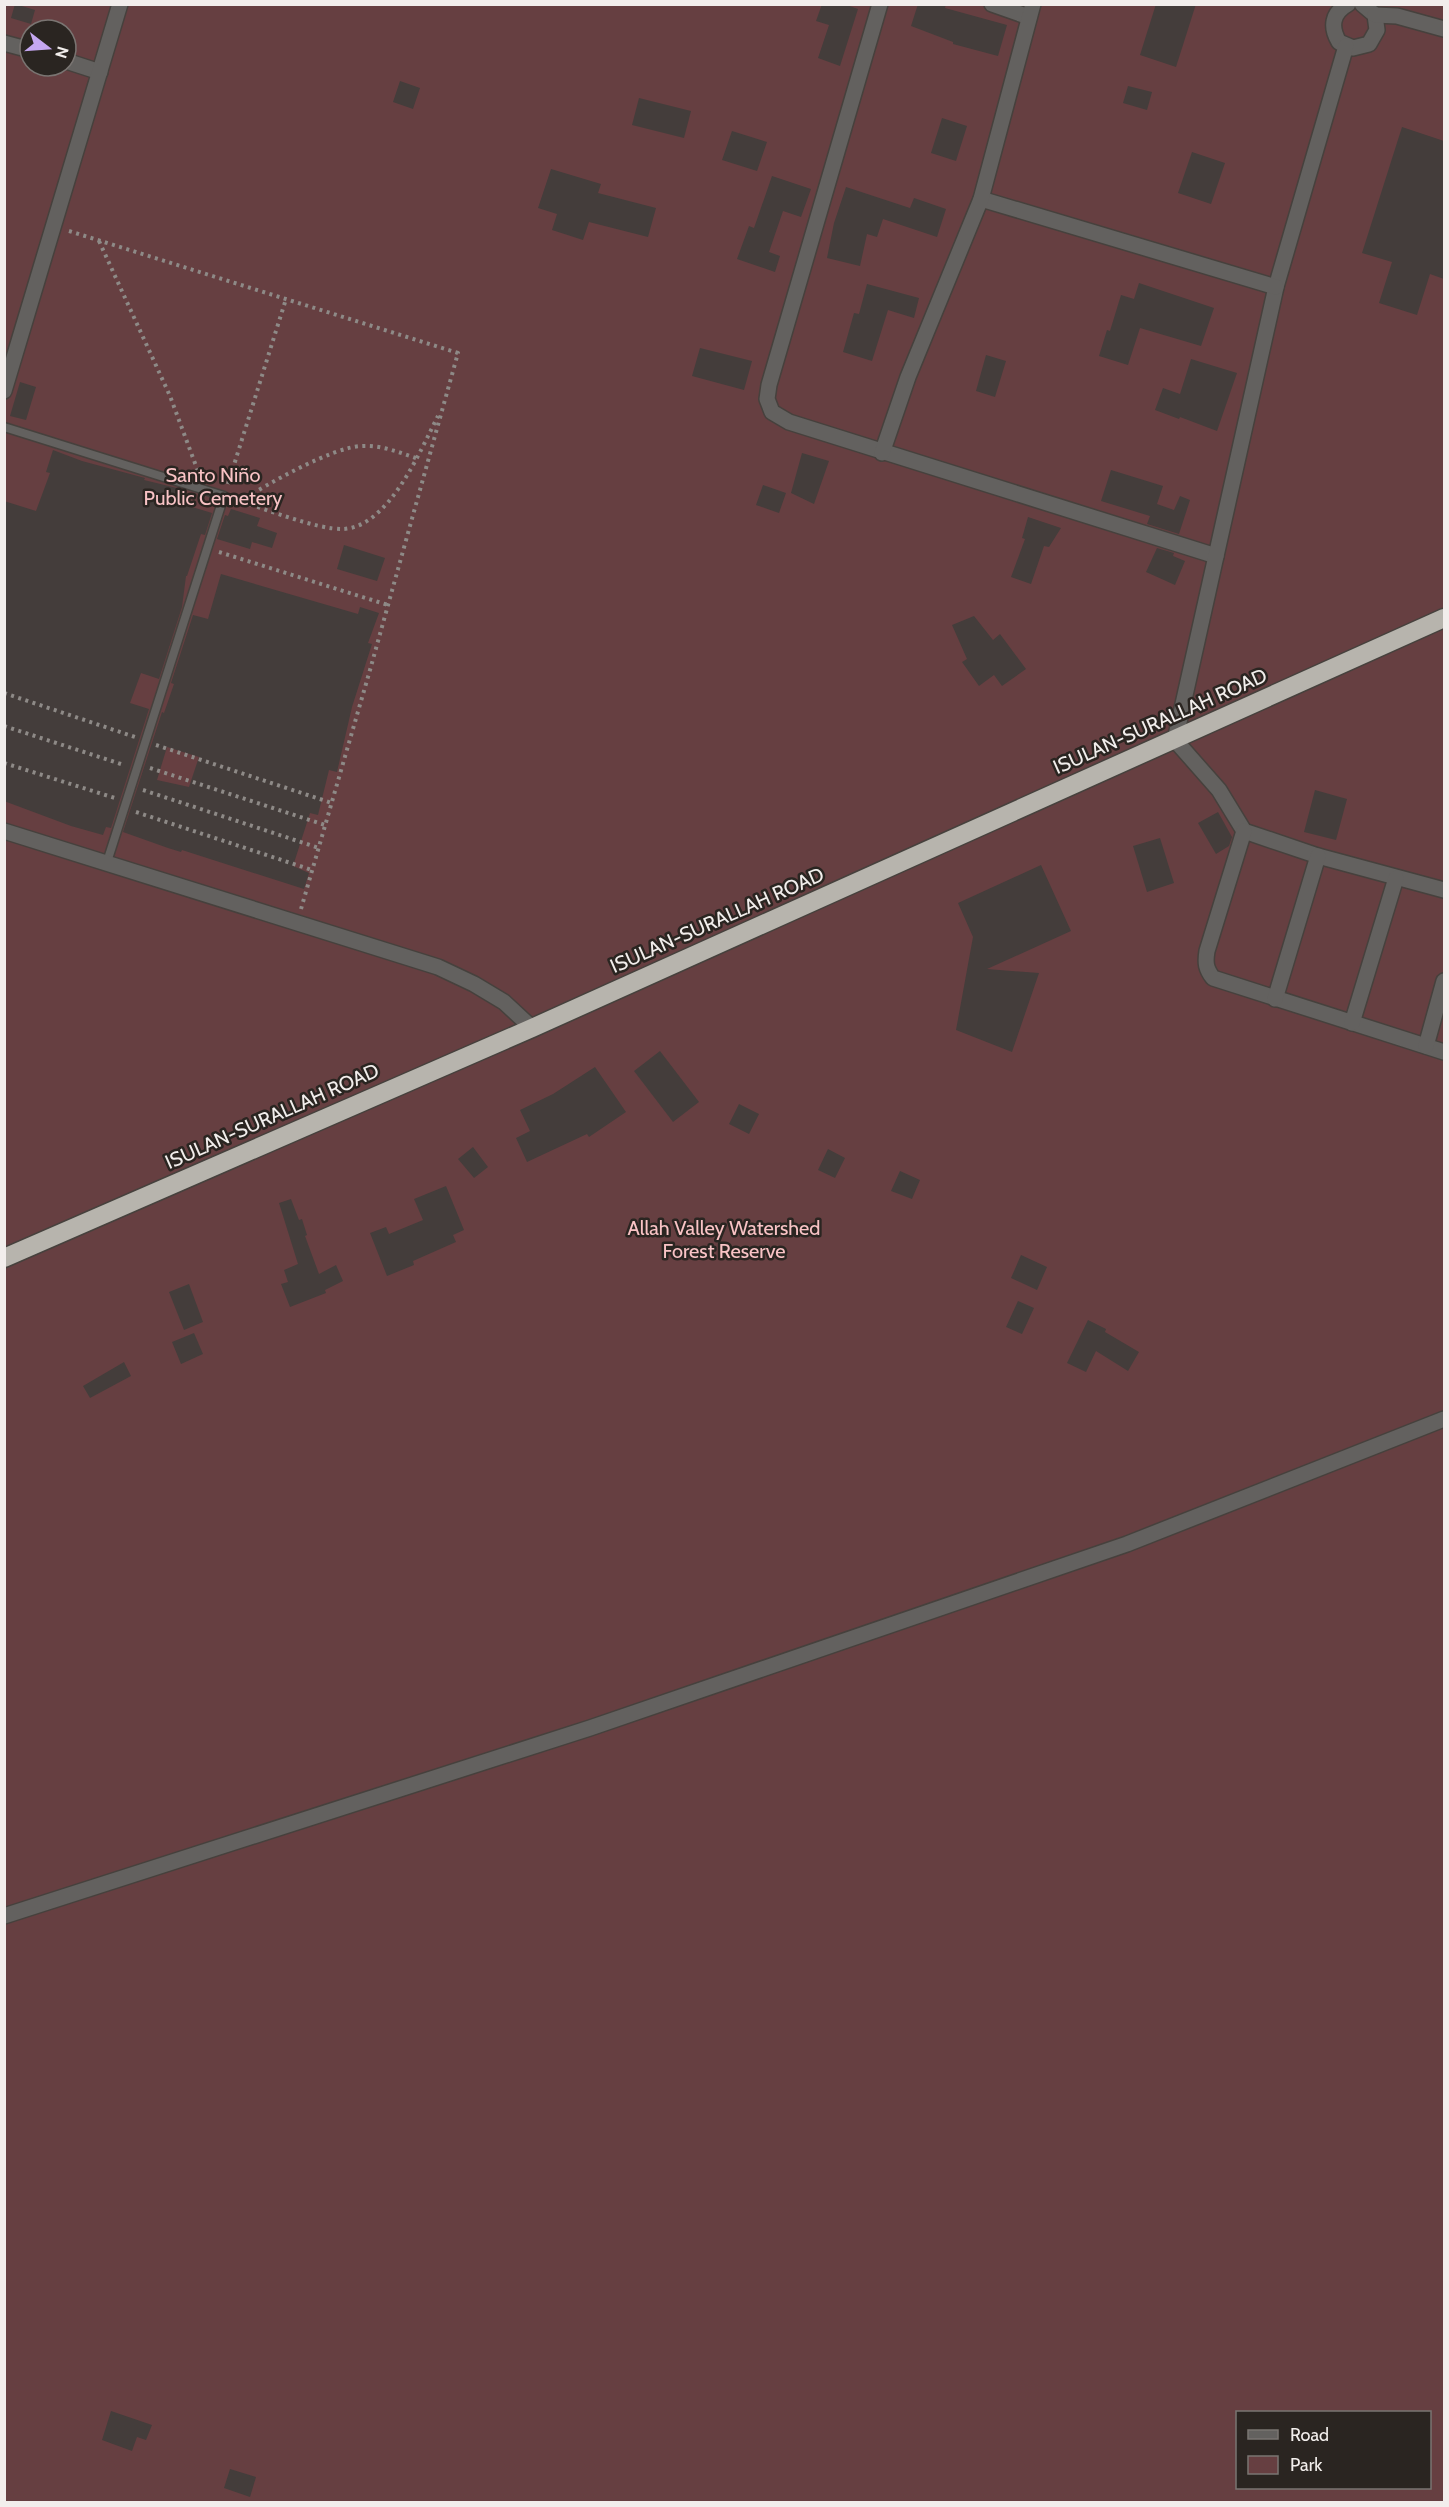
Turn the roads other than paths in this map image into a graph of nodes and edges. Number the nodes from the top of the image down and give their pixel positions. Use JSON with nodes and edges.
{"nodes":[{"id":1,"x":120,"y":4,"type":"edge"},
{"id":2,"x":880,"y":4,"type":"edge"},
{"id":3,"x":992,"y":4,"type":"edge"},
{"id":4,"x":1348,"y":4,"type":"edge"},
{"id":5,"x":1362,"y":4,"type":"edge"},
{"id":6,"x":1031,"y":11,"type":"edge"},
{"id":7,"x":1375,"y":15,"type":"junction"},
{"id":8,"x":1444,"y":29,"type":"edge"},
{"id":9,"x":1346,"y":46,"type":"junction"},
{"id":10,"x":78,"y":65,"type":"edge"},
{"id":11,"x":100,"y":72,"type":"junction"},
{"id":12,"x":981,"y":200,"type":"junction"},
{"id":13,"x":1276,"y":287,"type":"junction"},
{"id":14,"x":4,"y":391,"type":"edge"},
{"id":15,"x":4,"y":427,"type":"edge"},
{"id":16,"x":882,"y":453,"type":"junction"},
{"id":17,"x":1216,"y":556,"type":"junction"},
{"id":18,"x":1444,"y":618,"type":"edge"},
{"id":19,"x":1175,"y":740,"type":"junction"},
{"id":20,"x":4,"y":831,"type":"edge"},
{"id":21,"x":1244,"y":831,"type":"junction"},
{"id":22,"x":1318,"y":856,"type":"junction"},
{"id":23,"x":107,"y":862,"type":"junction"},
{"id":24,"x":1396,"y":878,"type":"junction"},
{"id":25,"x":1444,"y":890,"type":"edge"},
{"id":26,"x":1444,"y":981,"type":"edge"},
{"id":27,"x":1275,"y":999,"type":"junction"},
{"id":28,"x":1352,"y":1023,"type":"junction"},
{"id":29,"x":532,"y":1028,"type":"junction"},
{"id":30,"x":1426,"y":1046,"type":"junction"},
{"id":31,"x":1444,"y":1052,"type":"edge"},
{"id":32,"x":4,"y":1258,"type":"edge"},
{"id":33,"x":1444,"y":1419,"type":"edge"},
{"id":34,"x":4,"y":1916,"type":"edge"}],
"edges":[{"from":1,"to":11,"type":"street"},
{"from":2,"to":16,"type":"street"},
{"from":3,"to":6,"type":"street"},
{"from":4,"to":9,"type":"street"},
{"from":5,"to":7,"type":"street"},
{"from":6,"to":12,"type":"street"},
{"from":7,"to":8,"type":"street"},
{"from":7,"to":9,"type":"street"},
{"from":9,"to":13,"type":"street"},
{"from":10,"to":11,"type":"street"},
{"from":11,"to":14,"type":"street"},
{"from":12,"to":13,"type":"street"},
{"from":12,"to":16,"type":"street"},
{"from":13,"to":17,"type":"street"},
{"from":15,"to":23,"type":"lane"},
{"from":16,"to":17,"type":"street"},
{"from":17,"to":19,"type":"street"},
{"from":18,"to":19,"type":"highway","name":"ISULAN-SURALLAH ROAD"},
{"from":19,"to":21,"type":"street"},
{"from":19,"to":29,"type":"highway","name":"ISULAN-SURALLAH ROAD"},
{"from":20,"to":23,"type":"street"},
{"from":21,"to":22,"type":"street"},
{"from":21,"to":27,"type":"street"},
{"from":22,"to":24,"type":"street"},
{"from":22,"to":27,"type":"street"},
{"from":23,"to":29,"type":"street"},
{"from":24,"to":25,"type":"street"},
{"from":24,"to":28,"type":"street"},
{"from":26,"to":30,"type":"street"},
{"from":27,"to":28,"type":"street"},
{"from":28,"to":30,"type":"street"},
{"from":29,"to":32,"type":"highway","name":"ISULAN-SURALLAH ROAD"},
{"from":30,"to":31,"type":"street"},
{"from":33,"to":34,"type":"street"}]}
